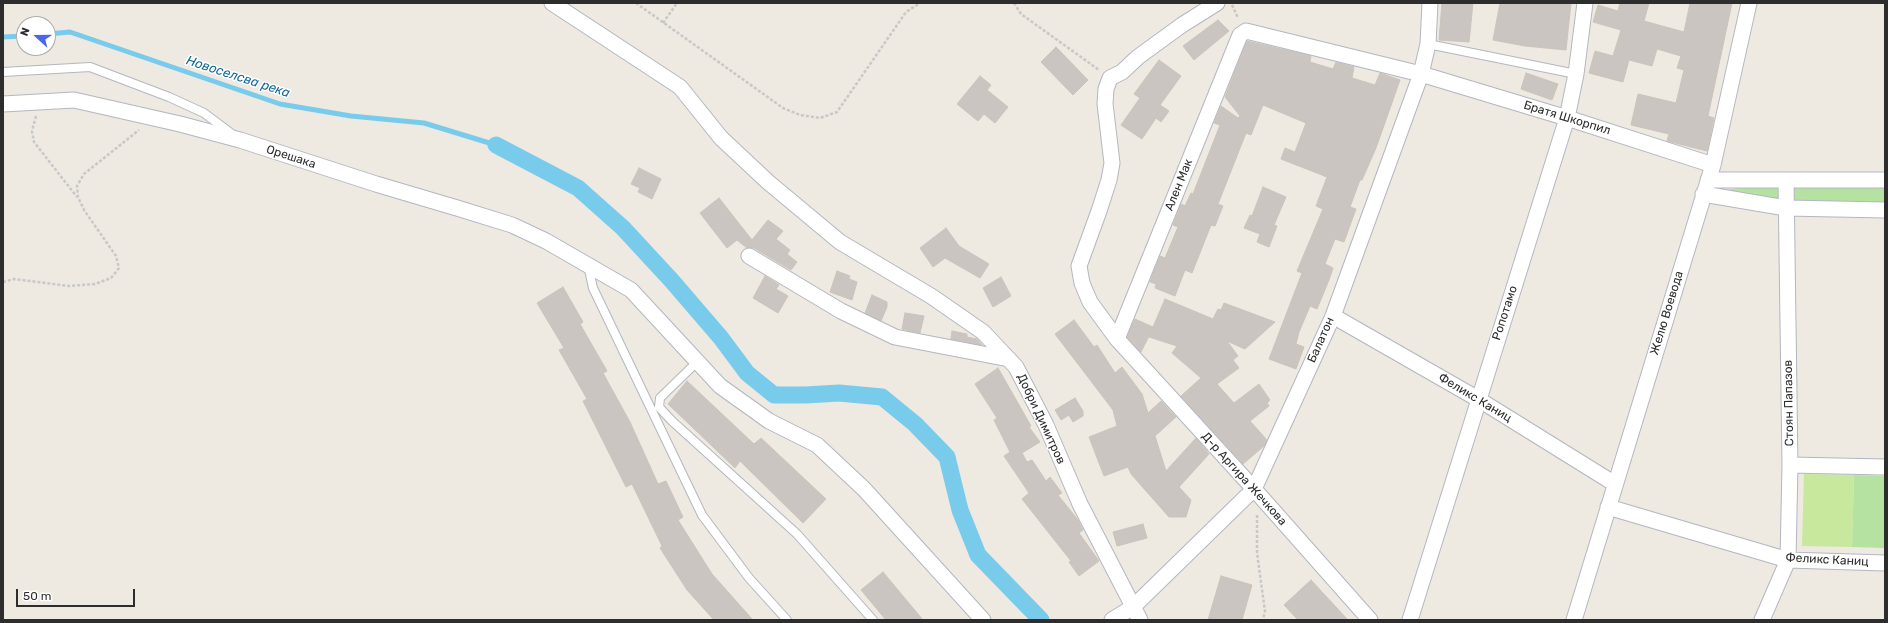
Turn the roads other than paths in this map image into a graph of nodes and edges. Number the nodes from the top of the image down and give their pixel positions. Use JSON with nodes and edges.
{"nodes":[{"id":1,"x":552,"y":3,"type":"edge"},
{"id":2,"x":1217,"y":3,"type":"edge"},
{"id":3,"x":1430,"y":3,"type":"edge"},
{"id":4,"x":1585,"y":3,"type":"edge"},
{"id":5,"x":1749,"y":3,"type":"edge"},
{"id":6,"x":1244,"y":32,"type":"joint"},
{"id":7,"x":1428,"y":44,"type":"junction"},
{"id":8,"x":3,"y":72,"type":"edge"},
{"id":9,"x":1421,"y":74,"type":"junction"},
{"id":10,"x":1576,"y":74,"type":"junction"},
{"id":11,"x":3,"y":104,"type":"edge"},
{"id":12,"x":1567,"y":118,"type":"junction"},
{"id":13,"x":240,"y":140,"type":"junction"},
{"id":14,"x":1713,"y":165,"type":"junction"},
{"id":15,"x":1708,"y":180,"type":"junction"},
{"id":16,"x":1786,"y":180,"type":"junction"},
{"id":17,"x":1885,"y":180,"type":"edge"},
{"id":18,"x":1703,"y":194,"type":"junction"},
{"id":19,"x":1786,"y":208,"type":"junction"},
{"id":20,"x":1885,"y":210,"type":"edge"},
{"id":21,"x":749,"y":256,"type":"dead end"},
{"id":22,"x":588,"y":264,"type":"junction"},
{"id":23,"x":1333,"y":316,"type":"junction"},
{"id":24,"x":1117,"y":339,"type":"junction"},
{"id":25,"x":1009,"y":359,"type":"junction"},
{"id":26,"x":698,"y":361,"type":"junction"},
{"id":27,"x":1478,"y":399,"type":"junction"},
{"id":28,"x":1790,"y":465,"type":"junction"},
{"id":29,"x":1885,"y":467,"type":"edge"},
{"id":30,"x":1616,"y":484,"type":"junction"},
{"id":31,"x":1254,"y":489,"type":"junction"},
{"id":32,"x":1608,"y":507,"type":"junction"},
{"id":33,"x":1788,"y":560,"type":"junction"},
{"id":34,"x":1885,"y":563,"type":"edge"},
{"id":35,"x":1136,"y":614,"type":"edge"},
{"id":36,"x":787,"y":620,"type":"edge"},
{"id":37,"x":873,"y":620,"type":"edge"},
{"id":38,"x":983,"y":620,"type":"edge"},
{"id":39,"x":1112,"y":620,"type":"edge"},
{"id":40,"x":1370,"y":620,"type":"edge"},
{"id":41,"x":1410,"y":620,"type":"edge"},
{"id":42,"x":1574,"y":620,"type":"edge"},
{"id":43,"x":1762,"y":620,"type":"edge"}],
"edges":[{"from":1,"to":25,"type":"street","name":"Добри Димитров"},
{"from":2,"to":24,"type":"street","name":"Д-р Аргира Жечкова"},
{"from":3,"to":7,"type":"street","name":"Балатон"},
{"from":4,"to":10,"type":"street","name":"Ропотамо"},
{"from":5,"to":14,"type":"street","name":"Желю Воевода"},
{"from":6,"to":9,"type":"street","name":"Братя Шкорпил"},
{"from":6,"to":24,"type":"street","name":"Ален Мак"},
{"from":7,"to":9,"type":"street","name":"Балатон"},
{"from":7,"to":10,"type":"lane"},
{"from":8,"to":13,"type":"lane"},
{"from":9,"to":12,"type":"street","name":"Братя Шкорпил"},
{"from":9,"to":23,"type":"street","name":"Балатон"},
{"from":10,"to":12,"type":"street","name":"Ропотамо"},
{"from":11,"to":13,"type":"street","name":"Орешака"},
{"from":12,"to":14,"type":"street","name":"Братя Шкорпил"},
{"from":12,"to":27,"type":"street","name":"Ропотамо"},
{"from":13,"to":22,"type":"street","name":"Орешака"},
{"from":14,"to":15,"type":"street","name":"Желю Воевода"},
{"from":15,"to":16,"type":"street"},
{"from":15,"to":18,"type":"street","name":"Желю Воевода"},
{"from":16,"to":17,"type":"street"},
{"from":16,"to":19,"type":"street","name":"Стоян Папазов"},
{"from":18,"to":19,"type":"street"},
{"from":18,"to":30,"type":"street","name":"Желю Воевода"},
{"from":19,"to":20,"type":"street"},
{"from":19,"to":28,"type":"street","name":"Стоян Папазов"},
{"from":21,"to":25,"type":"street"},
{"from":22,"to":26,"type":"street","name":"Орешака"},
{"from":22,"to":36,"type":"lane"},
{"from":23,"to":27,"type":"street","name":"Феликс Каниц"},
{"from":23,"to":31,"type":"street","name":"Балатон"},
{"from":24,"to":31,"type":"street","name":"Д-р Аргира Жечкова"},
{"from":25,"to":35,"type":"street","name":"Добри Димитров"},
{"from":26,"to":37,"type":"lane"},
{"from":26,"to":38,"type":"street","name":"Орешака"},
{"from":27,"to":30,"type":"street","name":"Феликс Каниц"},
{"from":27,"to":41,"type":"street","name":"Ропотамо"},
{"from":28,"to":29,"type":"street"},
{"from":28,"to":33,"type":"street","name":"Стоян Папазов"},
{"from":30,"to":32,"type":"street","name":"Желю Воевода"},
{"from":31,"to":35,"type":"street","name":"Балатон"},
{"from":31,"to":40,"type":"street","name":"Д-р Аргира Жечкова"},
{"from":32,"to":33,"type":"street","name":"Феликс Каниц"},
{"from":32,"to":42,"type":"street","name":"Желю Воевода"},
{"from":33,"to":34,"type":"street","name":"Феликс Каниц"},
{"from":33,"to":43,"type":"street","name":"Стоян Папазов"},
{"from":35,"to":39,"type":"street","name":"Балатон"}]}
